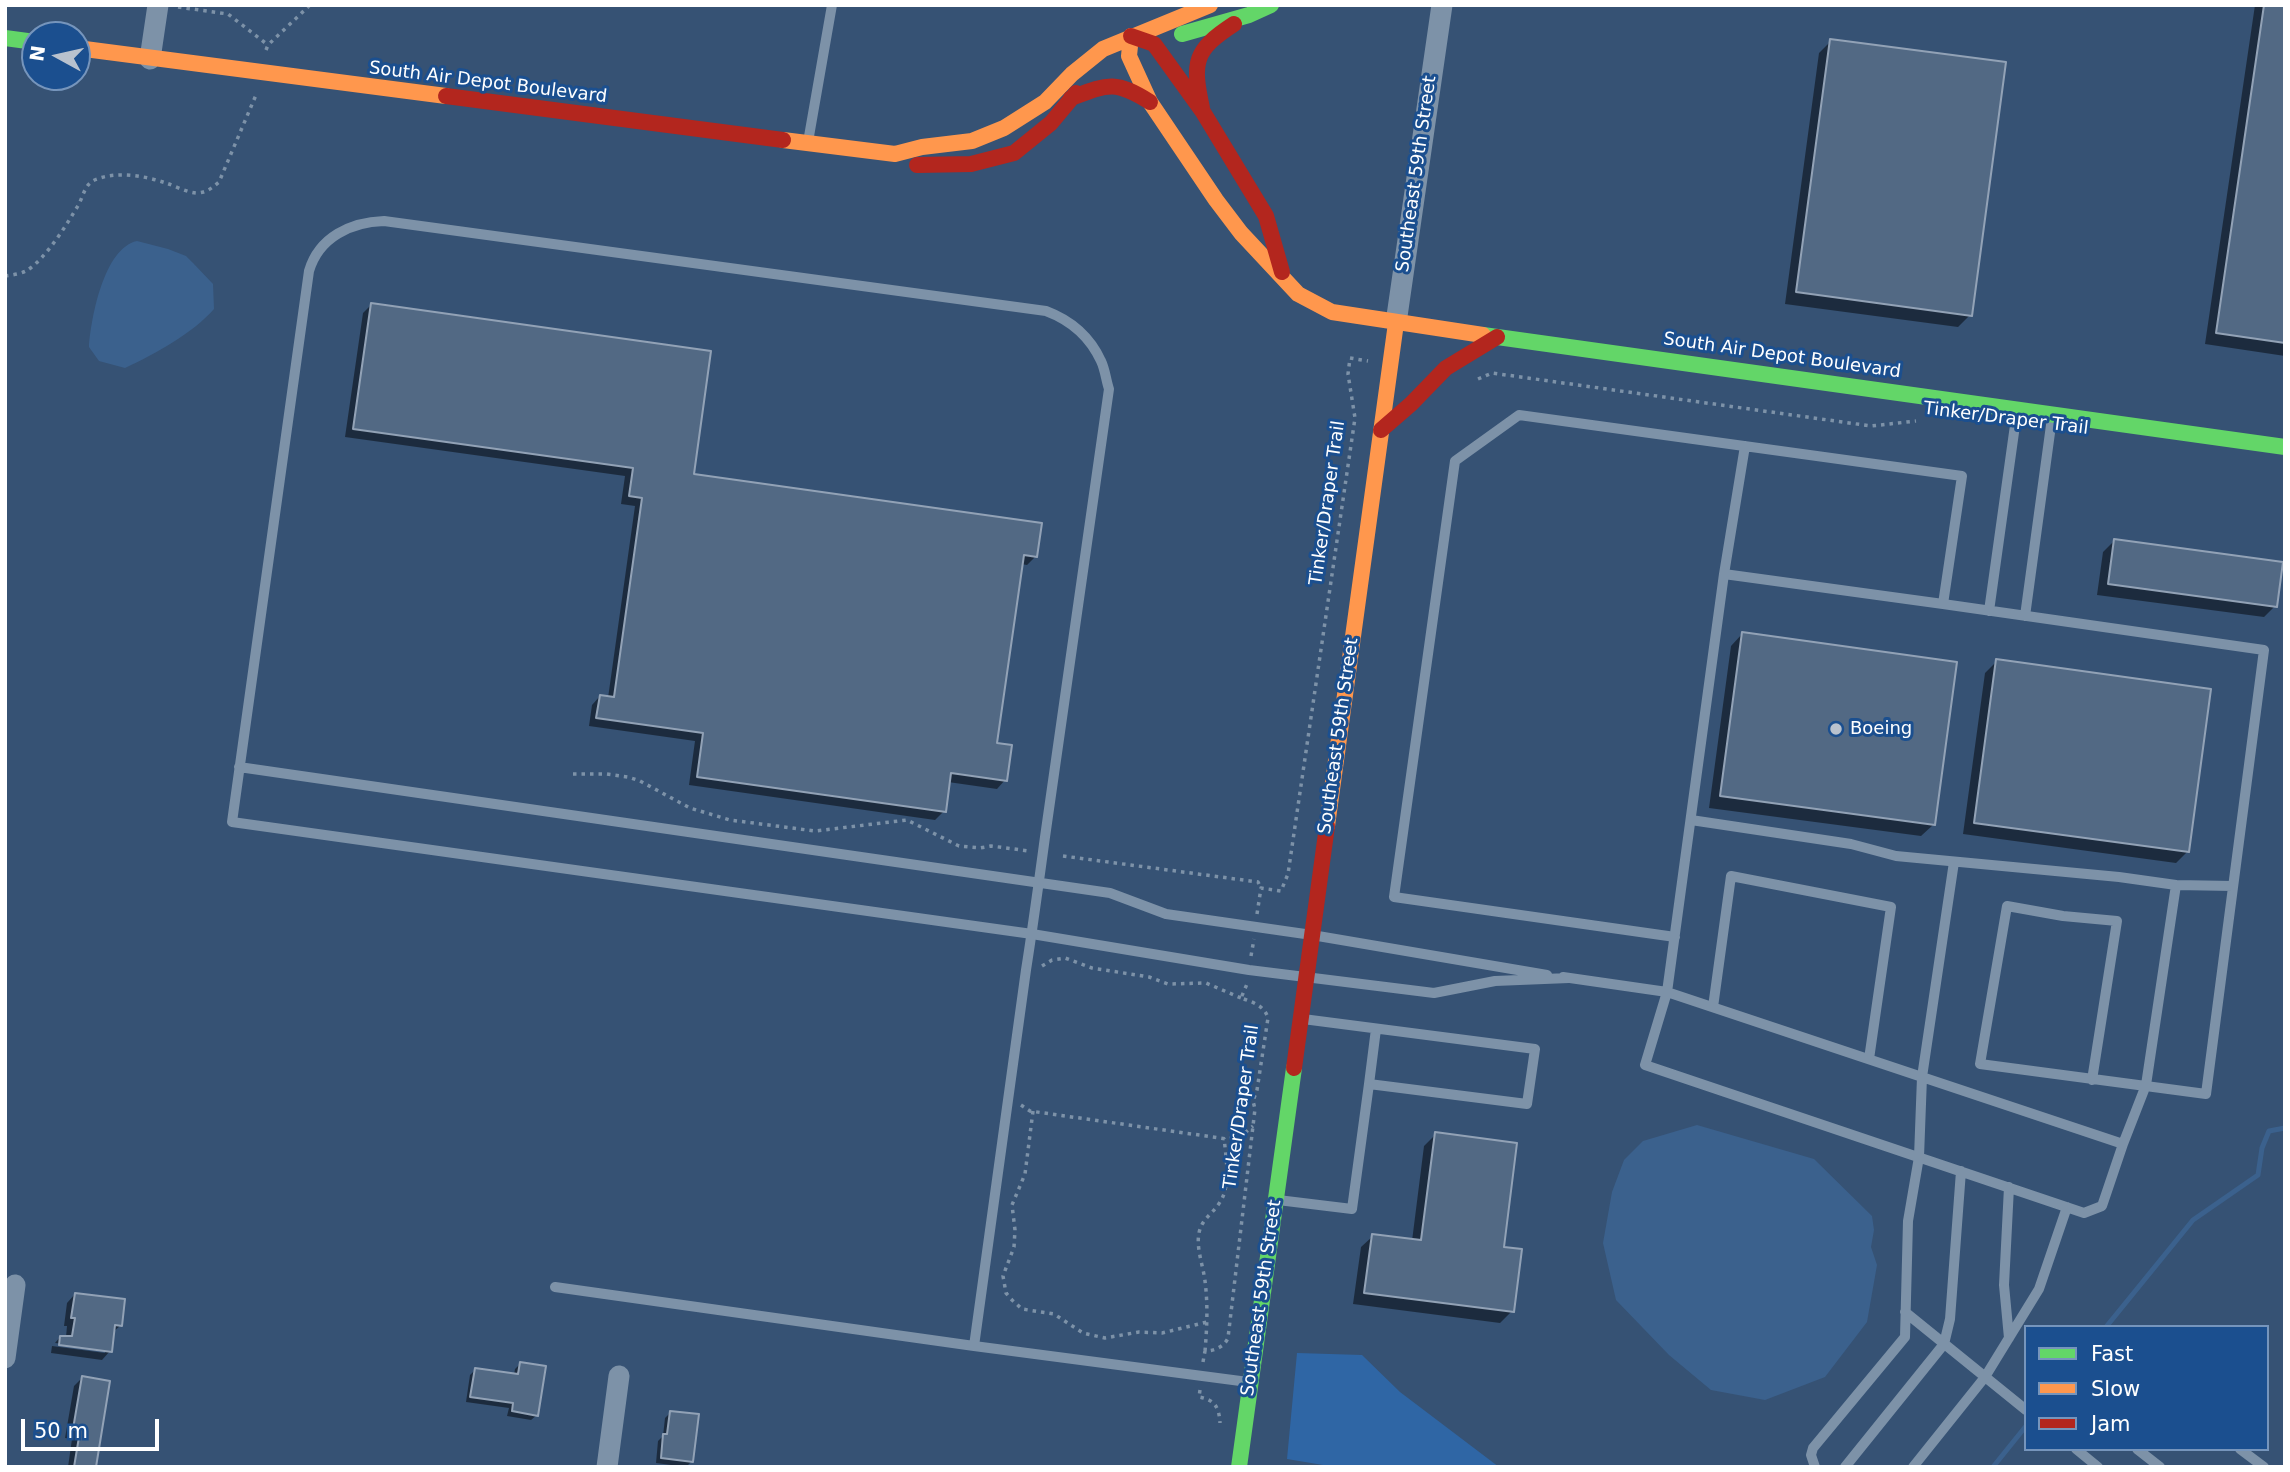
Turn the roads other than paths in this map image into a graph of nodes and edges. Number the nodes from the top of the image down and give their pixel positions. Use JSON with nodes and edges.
{"nodes":[{"id":1,"x":832,"y":5,"type":"edge"},
{"id":2,"x":1179,"y":5,"type":"edge"},
{"id":3,"x":1210,"y":5,"type":"edge"},
{"id":4,"x":1271,"y":5,"type":"edge"},
{"id":5,"x":1442,"y":5,"type":"edge"},
{"id":6,"x":168,"y":6,"type":"edge"},
{"id":7,"x":1146,"y":14,"type":"dead end"},
{"id":8,"x":1249,"y":15,"type":"junction"},
{"id":9,"x":1131,"y":36,"type":"junction"},
{"id":10,"x":1084,"y":44,"type":"dead end"},
{"id":11,"x":1154,"y":44,"type":"junction"},
{"id":12,"x":91,"y":50,"type":"edge"},
{"id":13,"x":150,"y":59,"type":"junction"},
{"id":14,"x":1116,"y":63,"type":"junction"},
{"id":15,"x":1071,"y":98,"type":"junction"},
{"id":16,"x":1150,"y":102,"type":"junction"},
{"id":17,"x":1029,"y":111,"type":"junction"},
{"id":18,"x":1203,"y":112,"type":"junction"},
{"id":19,"x":808,"y":145,"type":"junction"},
{"id":20,"x":895,"y":154,"type":"junction"},
{"id":21,"x":1284,"y":279,"type":"junction"},
{"id":22,"x":1396,"y":323,"type":"junction"},
{"id":23,"x":1497,"y":337,"type":"junction"},
{"id":24,"x":2017,"y":409,"type":"junction"},
{"id":25,"x":2052,"y":414,"type":"junction"},
{"id":26,"x":1381,"y":430,"type":"junction"},
{"id":27,"x":1745,"y":446,"type":"junction"},
{"id":28,"x":2285,"y":447,"type":"edge"},
{"id":29,"x":1724,"y":574,"type":"junction"},
{"id":30,"x":1943,"y":604,"type":"junction"},
{"id":31,"x":1989,"y":611,"type":"junction"},
{"id":32,"x":2025,"y":616,"type":"junction"},
{"id":33,"x":239,"y":766,"type":"junction"},
{"id":34,"x":1690,"y":820,"type":"junction"},
{"id":35,"x":1954,"y":862,"type":"junction"},
{"id":36,"x":1039,"y":883,"type":"junction"},
{"id":37,"x":2176,"y":885,"type":"junction"},
{"id":38,"x":2234,"y":886,"type":"junction"},
{"id":39,"x":1031,"y":934,"type":"junction"},
{"id":40,"x":1312,"y":935,"type":"junction"},
{"id":41,"x":1675,"y":937,"type":"junction"},
{"id":42,"x":1307,"y":977,"type":"junction"},
{"id":43,"x":1569,"y":978,"type":"junction"},
{"id":44,"x":1667,"y":992,"type":"junction"},
{"id":45,"x":1713,"y":1007,"type":"junction"},
{"id":46,"x":1301,"y":1019,"type":"junction"},
{"id":47,"x":1376,"y":1029,"type":"junction"},
{"id":48,"x":1869,"y":1059,"type":"junction"},
{"id":49,"x":1922,"y":1077,"type":"junction"},
{"id":50,"x":2092,"y":1080,"type":"junction"},
{"id":51,"x":1369,"y":1084,"type":"junction"},
{"id":52,"x":2146,"y":1086,"type":"junction"},
{"id":53,"x":2123,"y":1144,"type":"junction"},
{"id":54,"x":1919,"y":1157,"type":"junction"},
{"id":55,"x":1961,"y":1171,"type":"junction"},
{"id":56,"x":2009,"y":1187,"type":"junction"},
{"id":57,"x":1276,"y":1199,"type":"junction"},
{"id":58,"x":2067,"y":1207,"type":"junction"},
{"id":59,"x":15,"y":1285,"type":"dead end"},
{"id":60,"x":555,"y":1287,"type":"dead end"},
{"id":61,"x":1905,"y":1312,"type":"junction"},
{"id":62,"x":2009,"y":1338,"type":"junction"},
{"id":63,"x":1944,"y":1344,"type":"junction"},
{"id":64,"x":974,"y":1346,"type":"junction"},
{"id":65,"x":5,"y":1358,"type":"edge"},
{"id":66,"x":619,"y":1376,"type":"dead end"},
{"id":67,"x":1985,"y":1377,"type":"junction"},
{"id":68,"x":1251,"y":1382,"type":"junction"},
{"id":69,"x":2024,"y":1408,"type":"edge"},
{"id":70,"x":2079,"y":1451,"type":"edge"},
{"id":71,"x":2140,"y":1451,"type":"edge"},
{"id":72,"x":2243,"y":1451,"type":"edge"},
{"id":73,"x":607,"y":1467,"type":"edge"},
{"id":74,"x":1239,"y":1467,"type":"edge"},
{"id":75,"x":1815,"y":1467,"type":"edge"},
{"id":76,"x":1845,"y":1467,"type":"edge"},
{"id":77,"x":1913,"y":1467,"type":"edge"},
{"id":78,"x":2098,"y":1467,"type":"edge"},
{"id":79,"x":2160,"y":1467,"type":"edge"},
{"id":80,"x":2264,"y":1467,"type":"edge"}],
"edges":[{"from":1,"to":19,"type":"lane"},
{"from":2,"to":7,"type":"main road"},
{"from":3,"to":9,"type":"main road","name":"South Air Depot Boulevard"},
{"from":4,"to":8,"type":"main road"},
{"from":5,"to":22,"type":"street","name":"Southeast 59th Street"},
{"from":6,"to":13,"type":"street"},
{"from":8,"to":11,"type":"main road","name":"South Air Depot Boulevard"},
{"from":8,"to":18,"type":"main road"},
{"from":9,"to":11,"type":"main road"},
{"from":9,"to":14,"type":"main road"},
{"from":9,"to":17,"type":"main road","name":"South Air Depot Boulevard"},
{"from":10,"to":17,"type":"main road","name":"South Air Depot Boulevard"},
{"from":11,"to":14,"type":"main road","name":"South Air Depot Boulevard"},
{"from":11,"to":18,"type":"main road"},
{"from":12,"to":13,"type":"main road","name":"South Air Depot Boulevard"},
{"from":13,"to":19,"type":"main road","name":"South Air Depot Boulevard"},
{"from":14,"to":15,"type":"main road","name":"South Air Depot Boulevard"},
{"from":14,"to":16,"type":"main road","name":"South Air Depot Boulevard"},
{"from":15,"to":16,"type":"main road"},
{"from":15,"to":20,"type":"main road","name":"South Air Depot Boulevard"},
{"from":16,"to":21,"type":"main road","name":"South Air Depot Boulevard"},
{"from":17,"to":20,"type":"main road","name":"South Air Depot Boulevard"},
{"from":18,"to":21,"type":"main road"},
{"from":19,"to":20,"type":"main road","name":"South Air Depot Boulevard"},
{"from":21,"to":22,"type":"main road","name":"South Air Depot Boulevard"},
{"from":22,"to":23,"type":"main road","name":"South Air Depot Boulevard"},
{"from":22,"to":26,"type":"main road","name":"Southeast 59th Street"},
{"from":23,"to":24,"type":"main road","name":"South Air Depot Boulevard"},
{"from":23,"to":26,"type":"main road"},
{"from":24,"to":25,"type":"main road","name":"South Air Depot Boulevard"},
{"from":24,"to":31,"type":"lane"},
{"from":25,"to":28,"type":"main road","name":"South Air Depot Boulevard"},
{"from":25,"to":32,"type":"lane"},
{"from":26,"to":40,"type":"main road","name":"Southeast 59th Street"},
{"from":27,"to":29,"type":"lane"},
{"from":27,"to":30,"type":"lane"},
{"from":27,"to":41,"type":"lane"},
{"from":29,"to":30,"type":"lane"},
{"from":29,"to":34,"type":"lane"},
{"from":30,"to":31,"type":"lane"},
{"from":31,"to":32,"type":"lane"},
{"from":32,"to":38,"type":"lane"},
{"from":33,"to":36,"type":"lane"},
{"from":33,"to":36,"type":"lane"},
{"from":33,"to":39,"type":"lane"},
{"from":34,"to":35,"type":"lane"},
{"from":34,"to":41,"type":"lane"},
{"from":35,"to":37,"type":"lane"},
{"from":35,"to":49,"type":"lane"},
{"from":36,"to":39,"type":"lane"},
{"from":36,"to":40,"type":"lane"},
{"from":37,"to":38,"type":"lane"},
{"from":37,"to":52,"type":"lane"},
{"from":38,"to":52,"type":"lane"},
{"from":39,"to":42,"type":"lane"},
{"from":39,"to":64,"type":"lane"},
{"from":40,"to":42,"type":"main road","name":"Southeast 59th Street"},
{"from":40,"to":43,"type":"lane"},
{"from":41,"to":44,"type":"lane"},
{"from":42,"to":43,"type":"lane"},
{"from":42,"to":46,"type":"main road","name":"Southeast 59th Street"},
{"from":43,"to":44,"type":"lane"},
{"from":44,"to":45,"type":"lane"},
{"from":44,"to":54,"type":"lane"},
{"from":45,"to":48,"type":"lane"},
{"from":45,"to":48,"type":"lane"},
{"from":46,"to":47,"type":"lane"},
{"from":46,"to":57,"type":"main road","name":"Southeast 59th Street"},
{"from":47,"to":51,"type":"lane"},
{"from":47,"to":51,"type":"lane"},
{"from":48,"to":49,"type":"lane"},
{"from":49,"to":53,"type":"lane"},
{"from":49,"to":54,"type":"lane"},
{"from":50,"to":50,"type":"lane"},
{"from":50,"to":52,"type":"lane"},
{"from":51,"to":57,"type":"lane"},
{"from":52,"to":53,"type":"lane"},
{"from":53,"to":58,"type":"lane"},
{"from":54,"to":55,"type":"lane"},
{"from":54,"to":61,"type":"lane"},
{"from":55,"to":56,"type":"lane"},
{"from":55,"to":63,"type":"lane"},
{"from":56,"to":58,"type":"lane"},
{"from":56,"to":62,"type":"lane"},
{"from":57,"to":68,"type":"main road","name":"Southeast 59th Street"},
{"from":58,"to":62,"type":"lane"},
{"from":59,"to":65,"type":"street"},
{"from":60,"to":64,"type":"lane"},
{"from":61,"to":63,"type":"lane"},
{"from":61,"to":75,"type":"lane"},
{"from":62,"to":67,"type":"lane"},
{"from":63,"to":67,"type":"lane"},
{"from":63,"to":76,"type":"lane"},
{"from":64,"to":68,"type":"lane"},
{"from":66,"to":73,"type":"street"},
{"from":67,"to":69,"type":"lane"},
{"from":67,"to":77,"type":"lane"},
{"from":68,"to":74,"type":"main road","name":"Southeast 59th Street"},
{"from":70,"to":78,"type":"lane"},
{"from":71,"to":79,"type":"lane"},
{"from":72,"to":80,"type":"lane"}]}
